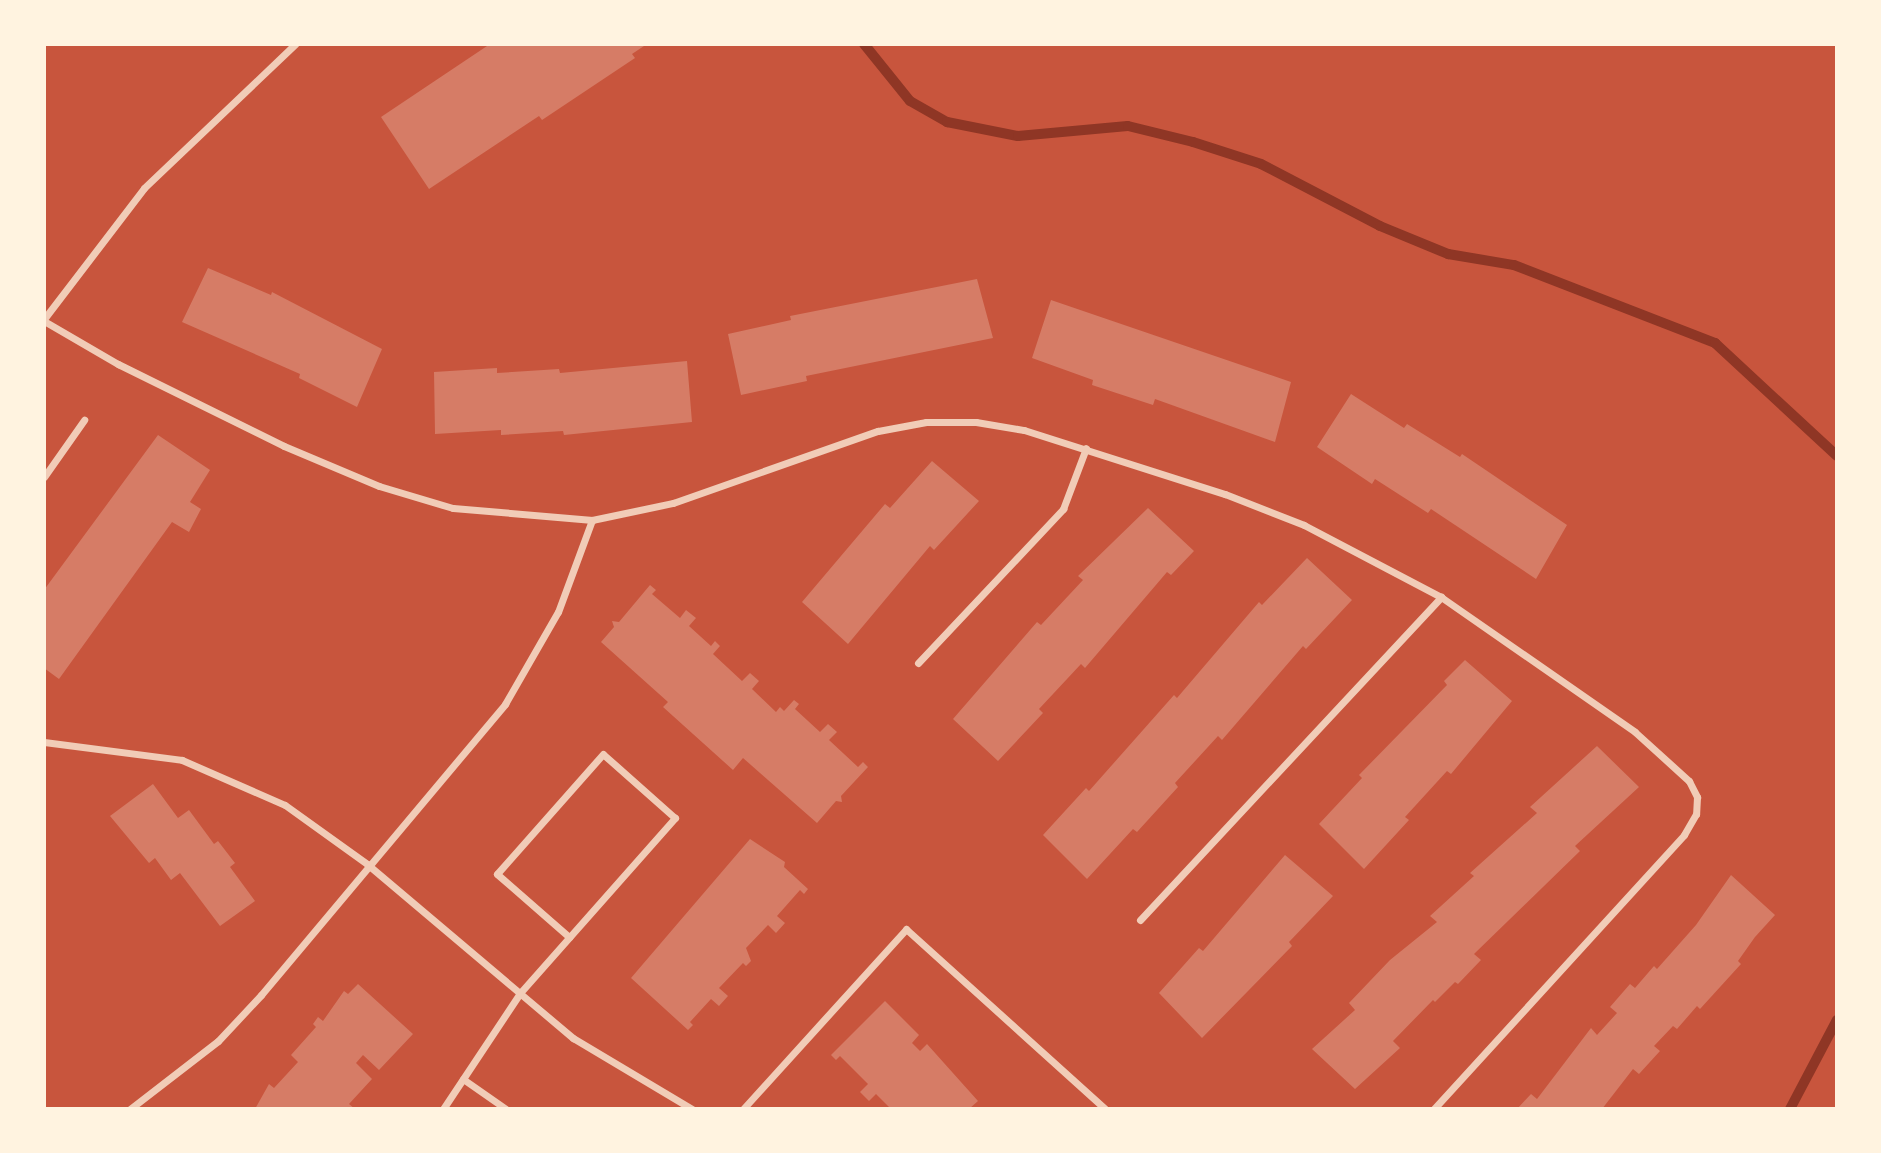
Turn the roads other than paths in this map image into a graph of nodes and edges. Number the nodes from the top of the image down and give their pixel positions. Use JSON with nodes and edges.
{"nodes":[{"id":1,"x":295,"y":44,"type":"edge"},
{"id":2,"x":44,"y":320,"type":"edge"},
{"id":3,"x":84,"y":420,"type":"dead end"},
{"id":4,"x":1086,"y":448,"type":"junction"},
{"id":5,"x":44,"y":477,"type":"edge"},
{"id":6,"x":592,"y":520,"type":"junction"},
{"id":7,"x":1441,"y":597,"type":"junction"},
{"id":8,"x":918,"y":663,"type":"dead end"},
{"id":9,"x":44,"y":742,"type":"edge"},
{"id":10,"x":367,"y":864,"type":"junction"},
{"id":11,"x":1140,"y":920,"type":"dead end"},
{"id":12,"x":569,"y":937,"type":"junction"},
{"id":13,"x":520,"y":993,"type":"junction"},
{"id":14,"x":463,"y":1079,"type":"junction"},
{"id":15,"x":130,"y":1109,"type":"edge"},
{"id":16,"x":443,"y":1109,"type":"edge"},
{"id":17,"x":506,"y":1109,"type":"edge"},
{"id":18,"x":691,"y":1109,"type":"edge"},
{"id":19,"x":743,"y":1109,"type":"edge"},
{"id":20,"x":1105,"y":1109,"type":"edge"},
{"id":21,"x":1434,"y":1109,"type":"edge"}],
"edges":[{"from":1,"to":2,"type":"street"},
{"from":2,"to":6,"type":"street"},
{"from":3,"to":5,"type":"street"},
{"from":4,"to":6,"type":"street"},
{"from":4,"to":7,"type":"street"},
{"from":4,"to":8,"type":"street"},
{"from":6,"to":10,"type":"street"},
{"from":7,"to":11,"type":"street"},
{"from":7,"to":21,"type":"street"},
{"from":9,"to":10,"type":"street"},
{"from":10,"to":13,"type":"street"},
{"from":10,"to":15,"type":"street"},
{"from":12,"to":12,"type":"street"},
{"from":12,"to":13,"type":"street"},
{"from":13,"to":14,"type":"street"},
{"from":13,"to":18,"type":"street"},
{"from":14,"to":16,"type":"street"},
{"from":14,"to":17,"type":"street"},
{"from":19,"to":20,"type":"street"}]}
